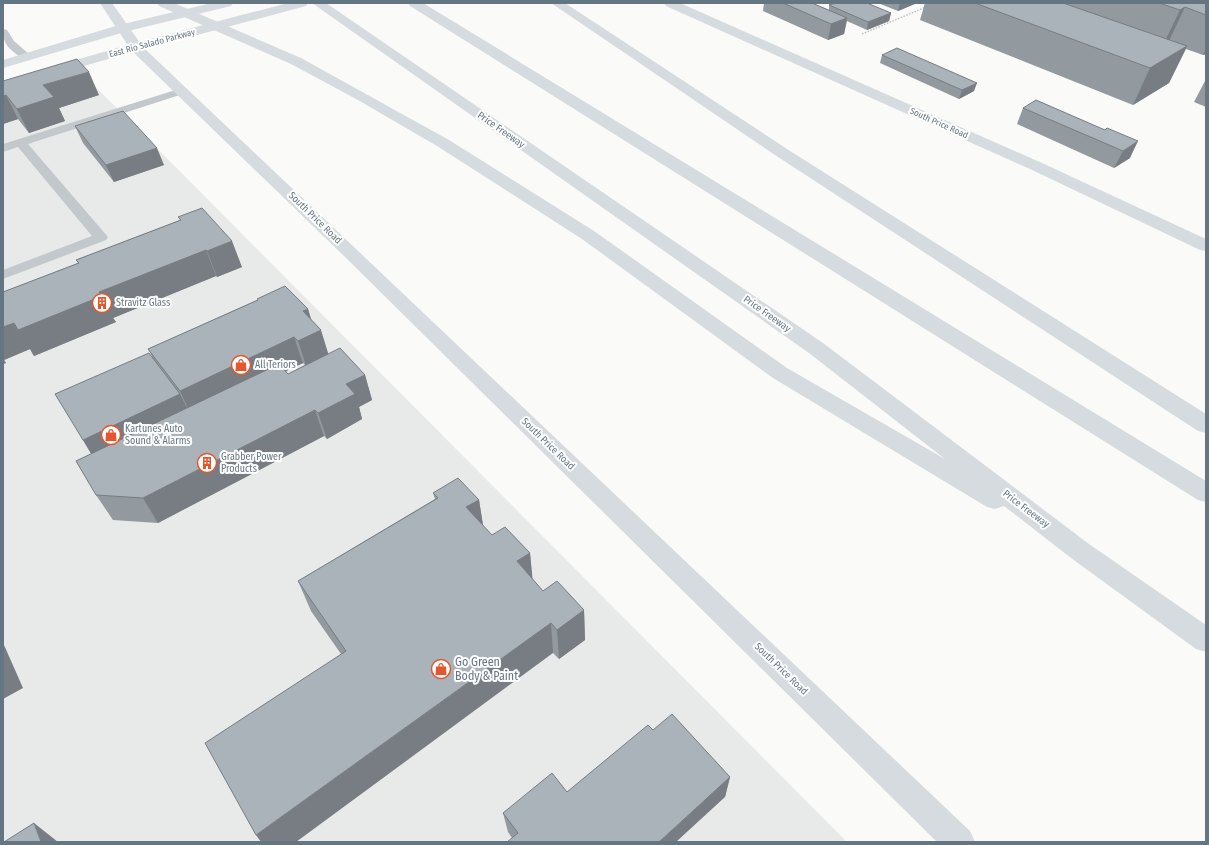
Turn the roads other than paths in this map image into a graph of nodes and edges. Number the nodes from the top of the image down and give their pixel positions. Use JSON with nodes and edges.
{"nodes":[{"id":1,"x":106,"y":3,"type":"edge"},
{"id":2,"x":164,"y":3,"type":"edge"},
{"id":3,"x":188,"y":3,"type":"edge"},
{"id":4,"x":227,"y":3,"type":"edge"},
{"id":5,"x":302,"y":3,"type":"edge"},
{"id":6,"x":318,"y":3,"type":"edge"},
{"id":7,"x":557,"y":3,"type":"edge"},
{"id":8,"x":670,"y":3,"type":"edge"},
{"id":9,"x":415,"y":4,"type":"edge"},
{"id":10,"x":124,"y":28,"type":"junction"},
{"id":11,"x":3,"y":32,"type":"edge"},
{"id":12,"x":136,"y":47,"type":"junction"},
{"id":13,"x":274,"y":50,"type":"junction"},
{"id":14,"x":26,"y":57,"type":"junction"},
{"id":15,"x":3,"y":64,"type":"edge"},
{"id":16,"x":3,"y":85,"type":"edge"},
{"id":17,"x":182,"y":91,"type":"junction"},
{"id":18,"x":20,"y":142,"type":"junction"},
{"id":19,"x":3,"y":148,"type":"edge"},
{"id":20,"x":1206,"y":246,"type":"edge"},
{"id":21,"x":3,"y":275,"type":"edge"},
{"id":22,"x":1206,"y":425,"type":"edge"},
{"id":23,"x":1206,"y":493,"type":"edge"},
{"id":24,"x":1080,"y":551,"type":"junction"},
{"id":25,"x":1206,"y":640,"type":"edge"},
{"id":26,"x":959,"y":842,"type":"edge"}],
"edges":[{"from":1,"to":10,"type":"main road","name":"South Price Road"},
{"from":2,"to":13,"type":"main road"},
{"from":3,"to":13,"type":"main road"},
{"from":4,"to":10,"type":"main road","name":"East Rio Salado Parkway"},
{"from":5,"to":12,"type":"main road","name":"East Rio Salado Parkway"},
{"from":6,"to":24,"type":"main road","name":"Price Freeway"},
{"from":7,"to":22,"type":"main road"},
{"from":8,"to":20,"type":"main road","name":"South Price Road"},
{"from":9,"to":23,"type":"main road"},
{"from":10,"to":12,"type":"main road","name":"South Price Road"},
{"from":10,"to":14,"type":"main road","name":"East Rio Salado Parkway"},
{"from":11,"to":14,"type":"lane"},
{"from":12,"to":16,"type":"main road","name":"East Rio Salado Parkway"},
{"from":12,"to":17,"type":"main road","name":"South Price Road"},
{"from":13,"to":24,"type":"main road"},
{"from":14,"to":15,"type":"main road","name":"East Rio Salado Parkway"},
{"from":17,"to":18,"type":"lane"},
{"from":17,"to":26,"type":"main road","name":"South Price Road"},
{"from":18,"to":19,"type":"lane"},
{"from":18,"to":21,"type":"lane"},
{"from":24,"to":25,"type":"main road","name":"Price Freeway"}]}
